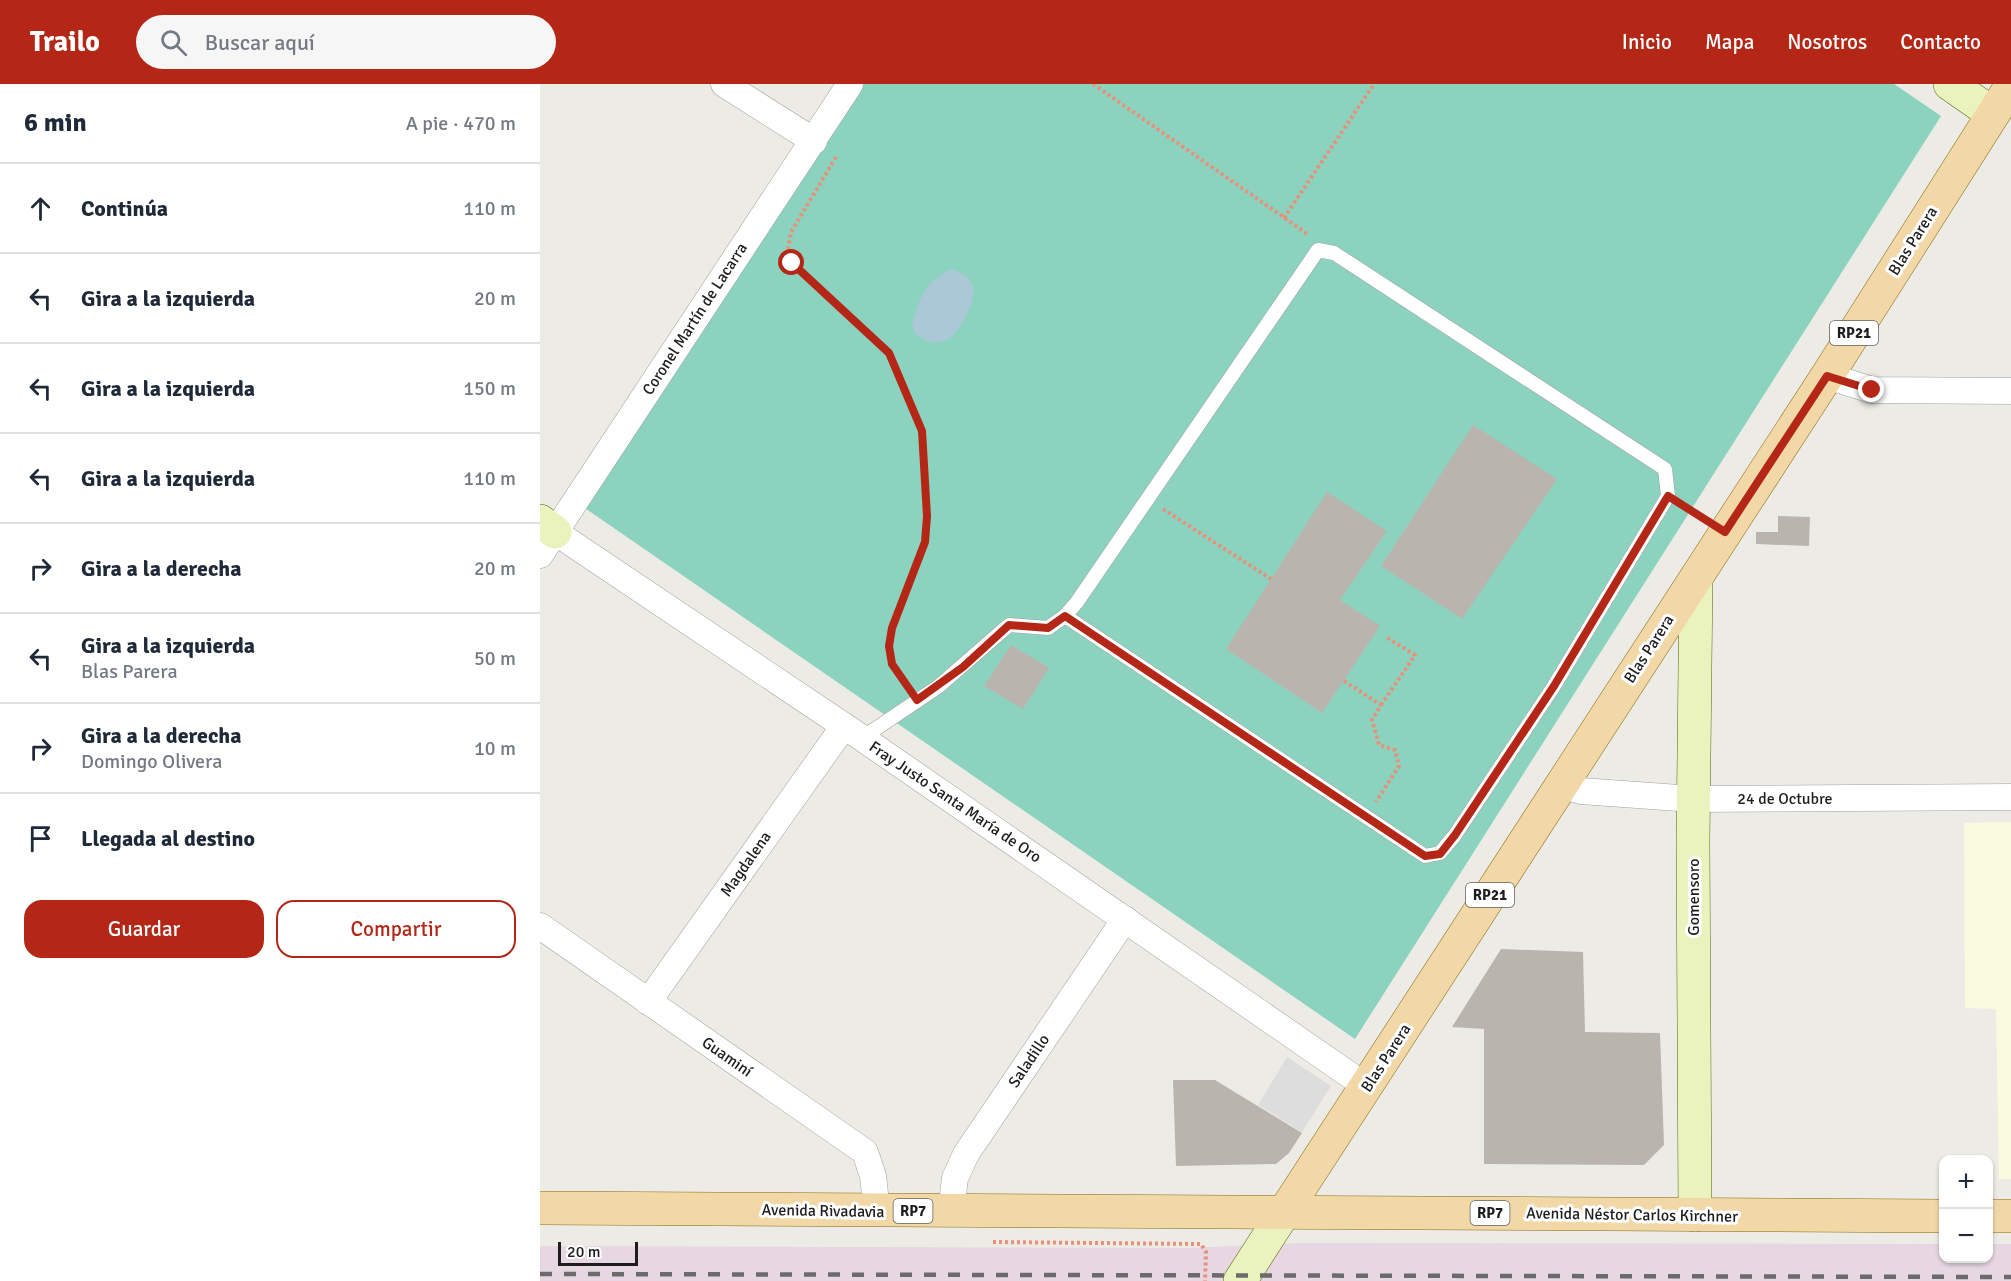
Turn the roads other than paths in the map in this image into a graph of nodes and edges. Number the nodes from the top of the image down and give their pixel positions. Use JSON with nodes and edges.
{"nodes":[{"id":1,"x":724,"y":84,"type":"edge"},
{"id":2,"x":850,"y":84,"type":"edge"},
{"id":3,"x":1950,"y":84,"type":"edge"},
{"id":4,"x":2011,"y":86,"type":"edge"},
{"id":5,"x":1993,"y":114,"type":"junction"},
{"id":6,"x":813,"y":141,"type":"junction"},
{"id":7,"x":1827,"y":376,"type":"junction"},
{"id":8,"x":2011,"y":391,"type":"edge"},
{"id":9,"x":545,"y":536,"type":"edge"},
{"id":10,"x":1696,"y":579,"type":"junction"},
{"id":11,"x":1065,"y":616,"type":"junction"},
{"id":12,"x":853,"y":732,"type":"junction"},
{"id":13,"x":1561,"y":785,"type":"junction"},
{"id":14,"x":2011,"y":797,"type":"edge"},
{"id":15,"x":1693,"y":800,"type":"junction"},
{"id":16,"x":1125,"y":919,"type":"junction"},
{"id":17,"x":540,"y":926,"type":"edge"},
{"id":18,"x":648,"y":1002,"type":"junction"},
{"id":19,"x":1367,"y":1087,"type":"junction"},
{"id":20,"x":540,"y":1208,"type":"edge"},
{"id":21,"x":877,"y":1211,"type":"junction"},
{"id":22,"x":1285,"y":1211,"type":"junction"},
{"id":23,"x":951,"y":1212,"type":"junction"},
{"id":24,"x":1695,"y":1215,"type":"junction"},
{"id":25,"x":1939,"y":1216,"type":"edge"},
{"id":26,"x":1993,"y":1216,"type":"edge"},
{"id":27,"x":2011,"y":1216,"type":"edge"},
{"id":28,"x":1240,"y":1281,"type":"edge"}],
"edges":[{"from":1,"to":6,"type":"street"},
{"from":2,"to":6,"type":"street","name":"Coronel Martín de Lacarra"},
{"from":3,"to":5,"type":"street"},
{"from":4,"to":5,"type":"main road","name":"Blas Parera","number":"RP21"},
{"from":5,"to":7,"type":"main road","name":"Blas Parera","number":"RP21"},
{"from":6,"to":9,"type":"street","name":"Coronel Martín de Lacarra"},
{"from":7,"to":8,"type":"street"},
{"from":7,"to":10,"type":"main road","name":"Blas Parera","number":"RP21"},
{"from":9,"to":12,"type":"street","name":"Fray Justo Santa María de Oro"},
{"from":10,"to":13,"type":"main road","name":"Blas Parera","number":"RP21"},
{"from":10,"to":15,"type":"street","name":"Gomensoro"},
{"from":11,"to":11,"type":"lane"},
{"from":11,"to":12,"type":"lane"},
{"from":12,"to":16,"type":"street","name":"Fray Justo Santa María de Oro"},
{"from":12,"to":18,"type":"street","name":"Magdalena"},
{"from":13,"to":15,"type":"street","name":"24 de Octubre"},
{"from":13,"to":19,"type":"main road","name":"Blas Parera","number":"RP21"},
{"from":14,"to":15,"type":"street","name":"24 de Octubre"},
{"from":15,"to":24,"type":"street","name":"Gomensoro"},
{"from":16,"to":19,"type":"street","name":"Fray Justo Santa María de Oro"},
{"from":16,"to":23,"type":"street","name":"Saladillo"},
{"from":17,"to":18,"type":"street","name":"Guaminí"},
{"from":18,"to":21,"type":"street","name":"Guaminí"},
{"from":19,"to":22,"type":"main road","name":"Blas Parera","number":"RP21"},
{"from":20,"to":21,"type":"main road","name":"Avenida Rivadavia","number":"RP7"},
{"from":21,"to":23,"type":"main road","name":"Avenida Rivadavia","number":"RP7"},
{"from":22,"to":23,"type":"main road","name":"Avenida Rivadavia","number":"RP7"},
{"from":22,"to":24,"type":"main road","name":"Avenida Néstor Carlos Kirchner","number":"RP7"},
{"from":22,"to":28,"type":"street"},
{"from":24,"to":25,"type":"main road","name":"Avenida Néstor Carlos Kirchner","number":"RP7"},
{"from":26,"to":27,"type":"main road"}]}
